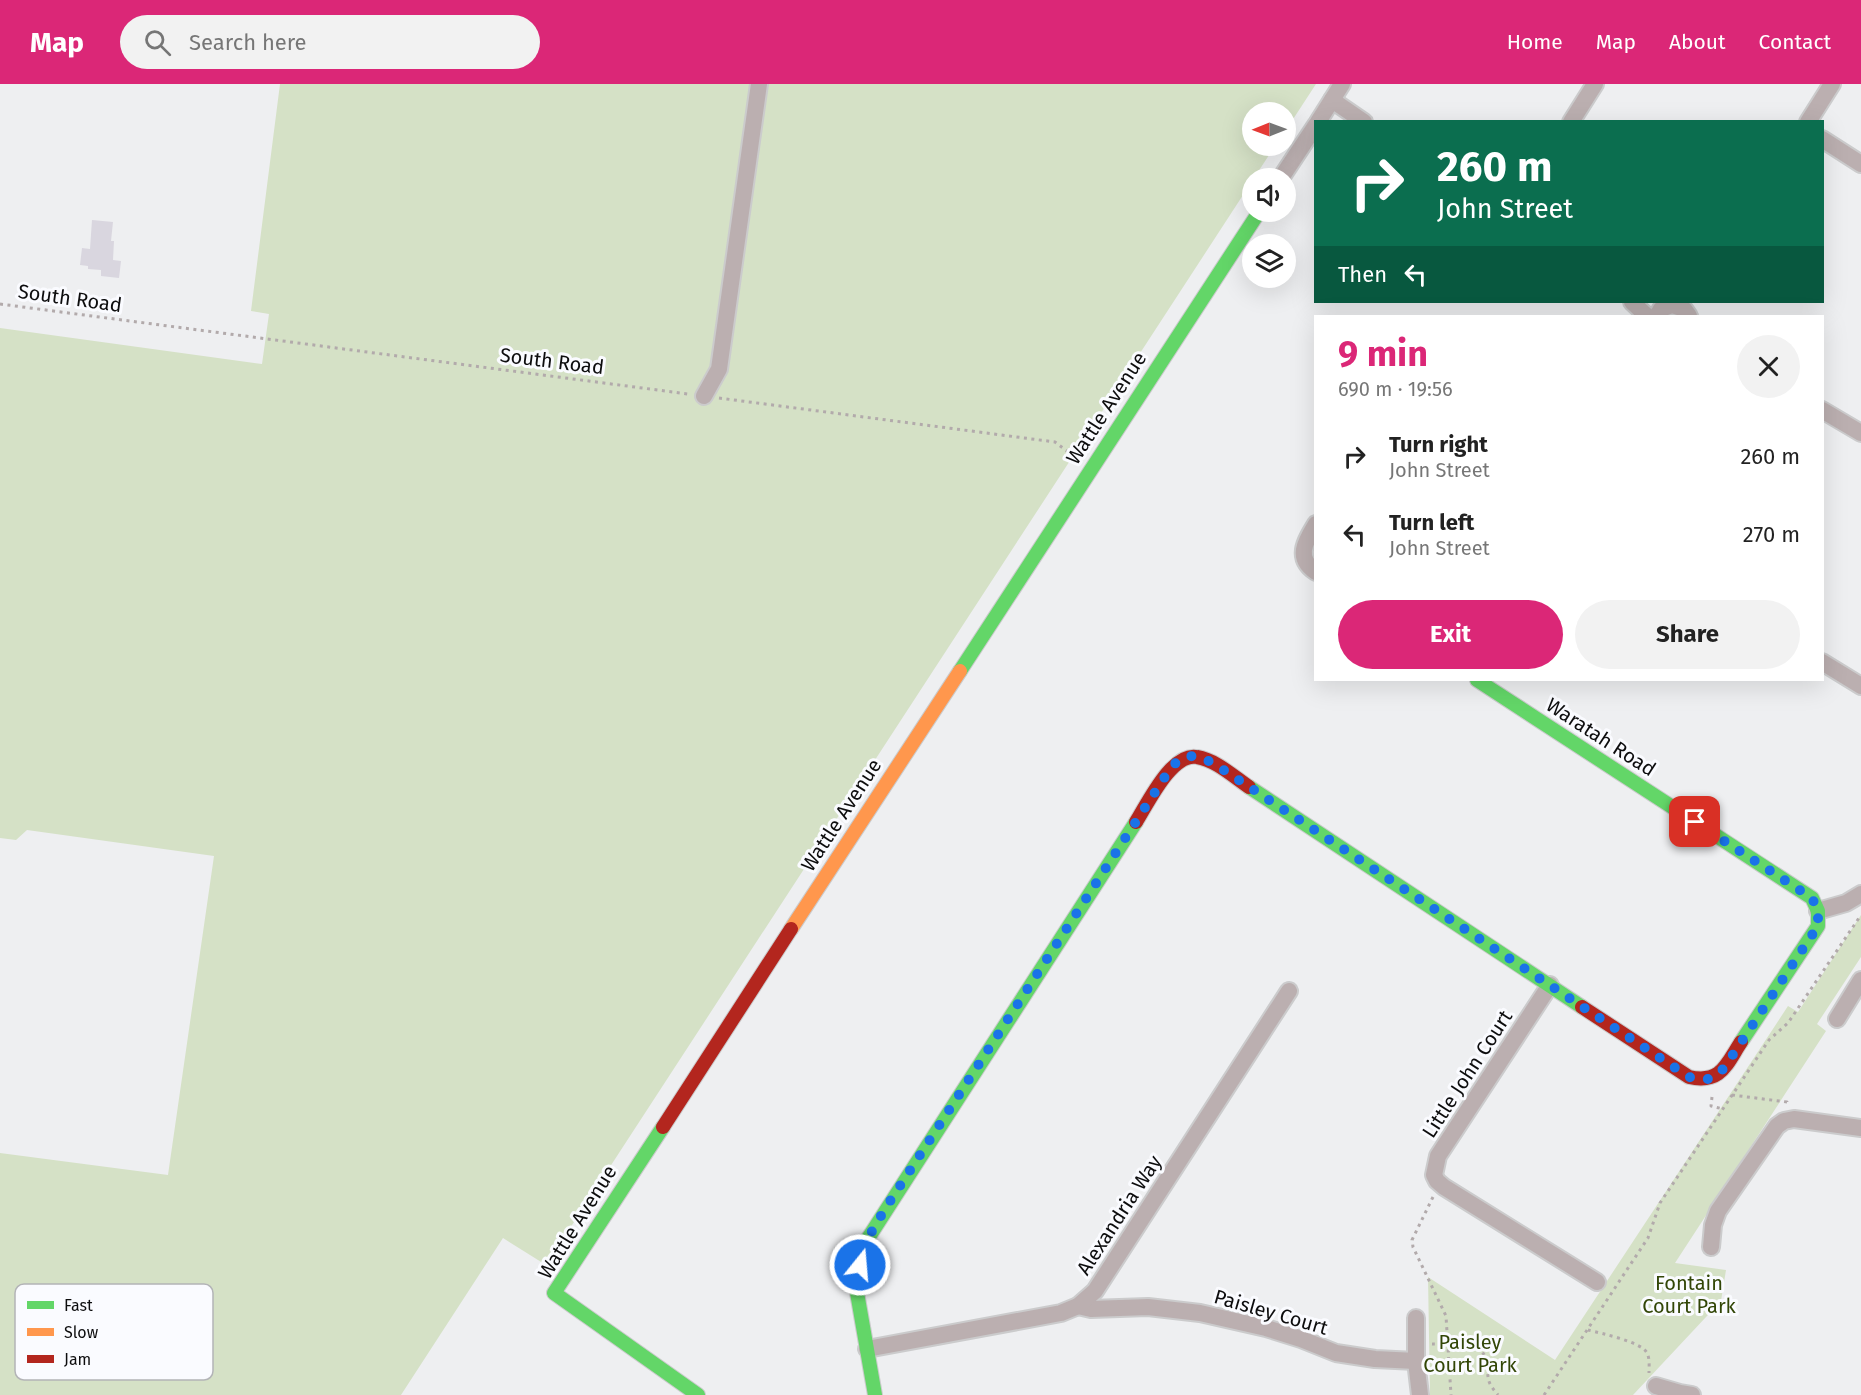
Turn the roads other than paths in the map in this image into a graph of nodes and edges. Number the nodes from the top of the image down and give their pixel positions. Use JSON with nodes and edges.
{"nodes":[{"id":1,"x":759,"y":84,"type":"edge"},
{"id":2,"x":1342,"y":84,"type":"edge"},
{"id":3,"x":1595,"y":84,"type":"edge"},
{"id":4,"x":1832,"y":84,"type":"edge"},
{"id":5,"x":1332,"y":100,"type":"junction"},
{"id":6,"x":1319,"y":120,"type":"edge"},
{"id":7,"x":1361,"y":120,"type":"edge"},
{"id":8,"x":1572,"y":120,"type":"edge"},
{"id":9,"x":1809,"y":120,"type":"edge"},
{"id":10,"x":1314,"y":128,"type":"edge"},
{"id":11,"x":1824,"y":140,"type":"edge"},
{"id":12,"x":1861,"y":164,"type":"edge"},
{"id":13,"x":1288,"y":168,"type":"edge"},
{"id":14,"x":1252,"y":222,"type":"edge"},
{"id":15,"x":1633,"y":303,"type":"edge"},
{"id":16,"x":1665,"y":306,"type":"edge"},
{"id":17,"x":1690,"y":311,"type":"edge"},
{"id":18,"x":1646,"y":315,"type":"edge"},
{"id":19,"x":704,"y":396,"type":"road end"},
{"id":20,"x":1824,"y":411,"type":"edge"},
{"id":21,"x":1861,"y":433,"type":"edge"},
{"id":22,"x":1314,"y":528,"type":"edge"},
{"id":23,"x":1314,"y":571,"type":"edge"},
{"id":24,"x":1824,"y":663,"type":"edge"},
{"id":25,"x":1479,"y":681,"type":"edge"},
{"id":26,"x":1861,"y":686,"type":"edge"},
{"id":27,"x":1861,"y":894,"type":"edge"},
{"id":28,"x":1818,"y":911,"type":"junction"},
{"id":29,"x":1861,"y":980,"type":"edge"},
{"id":30,"x":1550,"y":985,"type":"junction"},
{"id":31,"x":1289,"y":991,"type":"dead end"},
{"id":32,"x":1837,"y":1019,"type":"dead end"},
{"id":33,"x":1861,"y":1128,"type":"edge"},
{"id":34,"x":1711,"y":1247,"type":"dead end"},
{"id":35,"x":1597,"y":1282,"type":"dead end"},
{"id":36,"x":1078,"y":1306,"type":"junction"},
{"id":37,"x":1416,"y":1318,"type":"dead end"},
{"id":38,"x":867,"y":1349,"type":"junction"},
{"id":39,"x":1416,"y":1361,"type":"junction"},
{"id":40,"x":1656,"y":1386,"type":"road end"},
{"id":41,"x":698,"y":1395,"type":"edge"},
{"id":42,"x":875,"y":1395,"type":"edge"},
{"id":43,"x":1420,"y":1395,"type":"edge"},
{"id":44,"x":1692,"y":1395,"type":"edge"}],
"edges":[{"from":1,"to":19,"type":"street"},
{"from":2,"to":5,"type":"street"},
{"from":3,"to":8,"type":"street"},
{"from":4,"to":9,"type":"street"},
{"from":5,"to":6,"type":"street"},
{"from":5,"to":7,"type":"street"},
{"from":10,"to":13,"type":"street"},
{"from":11,"to":12,"type":"street"},
{"from":14,"to":41,"type":"street","name":"Wattle Avenue"},
{"from":15,"to":18,"type":"street"},
{"from":16,"to":17,"type":"street"},
{"from":20,"to":21,"type":"street"},
{"from":22,"to":23,"type":"street"},
{"from":24,"to":26,"type":"street"},
{"from":25,"to":28,"type":"street","name":"Waratah Road"},
{"from":27,"to":28,"type":"street"},
{"from":28,"to":30,"type":"street"},
{"from":29,"to":32,"type":"street"},
{"from":30,"to":35,"type":"street","name":"Little John Court"},
{"from":30,"to":38,"type":"street"},
{"from":31,"to":36,"type":"street","name":"Alexandria Way"},
{"from":33,"to":34,"type":"street"},
{"from":36,"to":38,"type":"street","name":"Alexandria Way"},
{"from":36,"to":39,"type":"street","name":"Paisley Court"},
{"from":37,"to":39,"type":"street"},
{"from":38,"to":42,"type":"street"},
{"from":39,"to":43,"type":"street"},
{"from":40,"to":44,"type":"street"}]}
